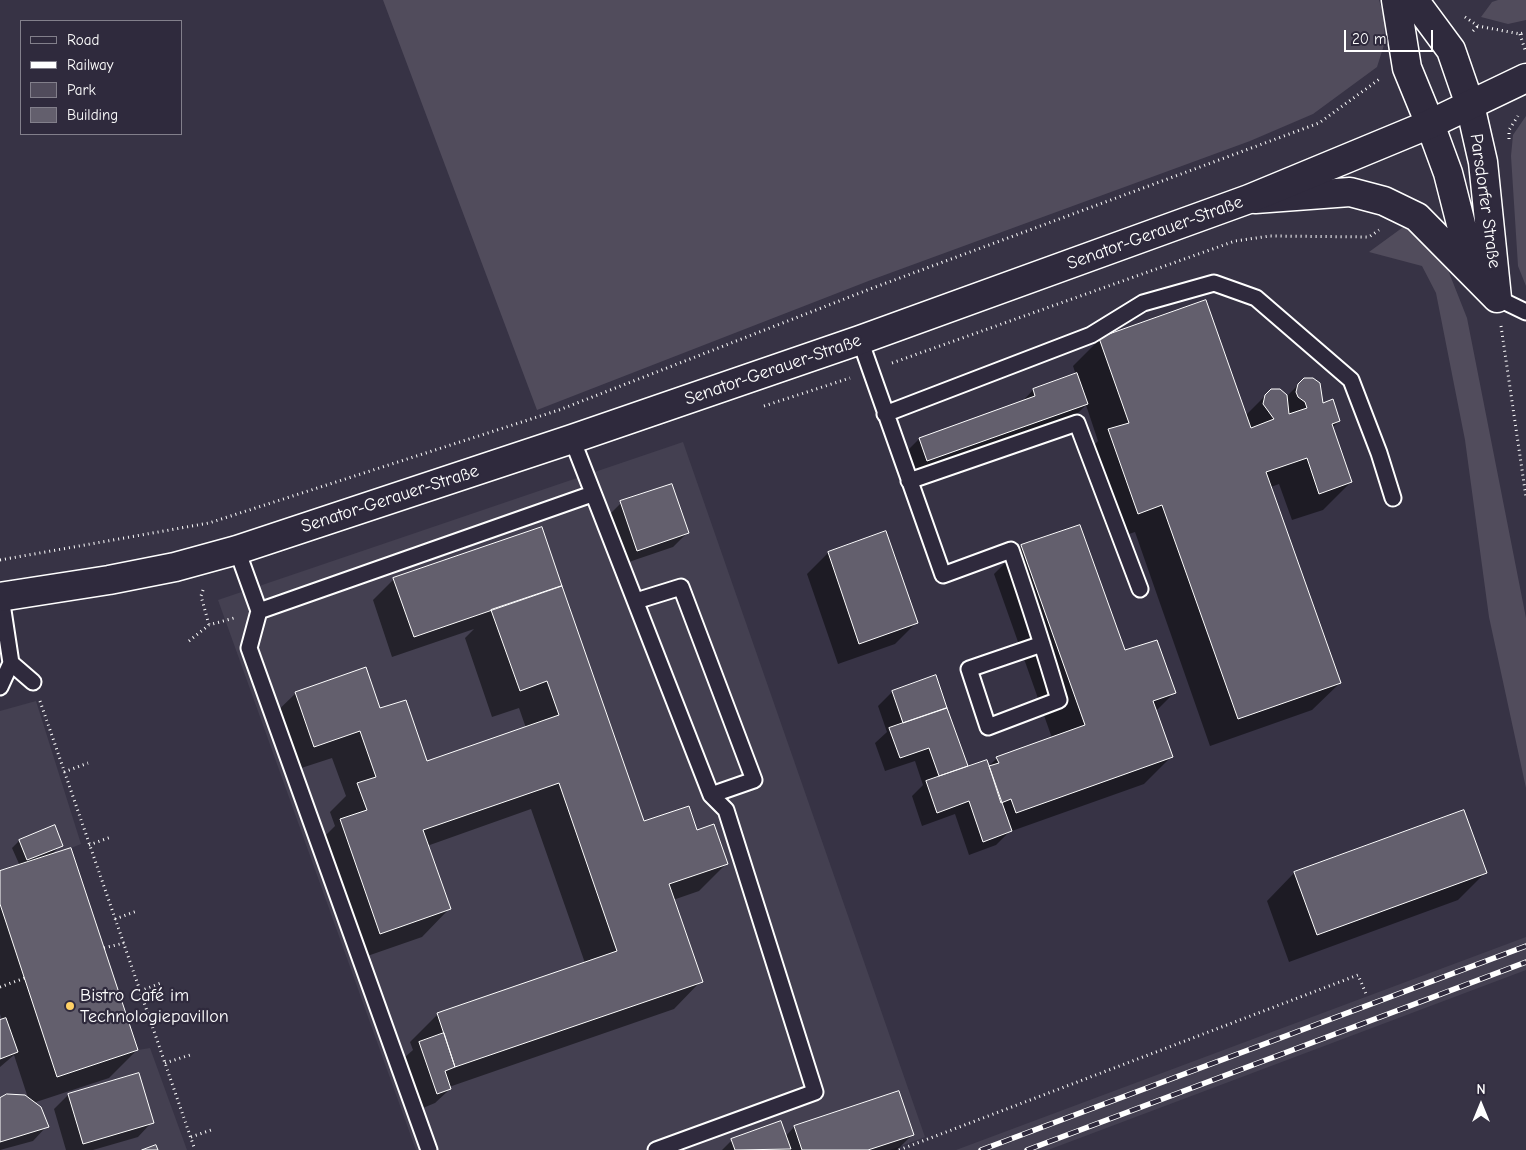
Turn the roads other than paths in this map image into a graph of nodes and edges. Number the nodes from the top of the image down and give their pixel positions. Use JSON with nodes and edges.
{"nodes":[{"id":1,"x":1396,"y":0,"type":"edge"},
{"id":2,"x":1414,"y":0,"type":"edge"},
{"id":3,"x":1526,"y":78,"type":"edge"},
{"id":4,"x":1470,"y":105,"type":"junction"},
{"id":5,"x":1430,"y":124,"type":"junction"},
{"id":6,"x":1249,"y":199,"type":"junction"},
{"id":7,"x":1473,"y":271,"type":"junction"},
{"id":8,"x":1497,"y":298,"type":"junction"},
{"id":9,"x":1526,"y":312,"type":"edge"},
{"id":10,"x":860,"y":340,"type":"junction"},
{"id":11,"x":885,"y":414,"type":"junction"},
{"id":12,"x":572,"y":439,"type":"junction"},
{"id":13,"x":909,"y":481,"type":"junction"},
{"id":14,"x":592,"y":494,"type":"junction"},
{"id":15,"x":1393,"y":498,"type":"dead end"},
{"id":16,"x":237,"y":550,"type":"junction"},
{"id":17,"x":1140,"y":589,"type":"dead end"},
{"id":18,"x":0,"y":597,"type":"edge"},
{"id":19,"x":636,"y":601,"type":"junction"},
{"id":20,"x":259,"y":611,"type":"junction"},
{"id":21,"x":1042,"y":644,"type":"junction"},
{"id":22,"x":11,"y":663,"type":"junction"},
{"id":23,"x":34,"y":682,"type":"road end"},
{"id":24,"x":0,"y":687,"type":"edge"},
{"id":25,"x":712,"y":795,"type":"junction"},
{"id":26,"x":429,"y":1150,"type":"edge"},
{"id":27,"x":656,"y":1150,"type":"edge"}],
"edges":[{"from":1,"to":5,"type":"street","name":"Parsdorfer Straße"},
{"from":2,"to":4,"type":"street","name":"Parsdorfer Straße"},
{"from":3,"to":4,"type":"street","name":"Senator-Gerauer-Straße"},
{"from":4,"to":5,"type":"street","name":"Senator-Gerauer-Straße"},
{"from":4,"to":8,"type":"street","name":"Parsdorfer Straße"},
{"from":5,"to":6,"type":"street","name":"Senator-Gerauer-Straße"},
{"from":5,"to":7,"type":"street","name":"Parsdorfer Straße"},
{"from":6,"to":7,"type":"street","name":"Parsdorfer Straße"},
{"from":6,"to":10,"type":"street","name":"Senator-Gerauer-Straße"},
{"from":7,"to":8,"type":"street","name":"Parsdorfer Straße"},
{"from":8,"to":9,"type":"lane"},
{"from":10,"to":11,"type":"lane"},
{"from":10,"to":12,"type":"street","name":"Senator-Gerauer-Straße"},
{"from":11,"to":13,"type":"lane"},
{"from":11,"to":15,"type":"lane"},
{"from":12,"to":14,"type":"lane"},
{"from":12,"to":16,"type":"street","name":"Senator-Gerauer-Straße"},
{"from":13,"to":17,"type":"lane"},
{"from":13,"to":21,"type":"lane"},
{"from":14,"to":19,"type":"lane"},
{"from":14,"to":20,"type":"lane"},
{"from":16,"to":18,"type":"street","name":"Senator-Gerauer-Straße"},
{"from":16,"to":20,"type":"lane"},
{"from":18,"to":22,"type":"lane"},
{"from":19,"to":25,"type":"lane"},
{"from":19,"to":25,"type":"lane"},
{"from":20,"to":26,"type":"lane"},
{"from":21,"to":21,"type":"lane"},
{"from":22,"to":23,"type":"lane"},
{"from":22,"to":24,"type":"lane"},
{"from":25,"to":27,"type":"lane"}]}
